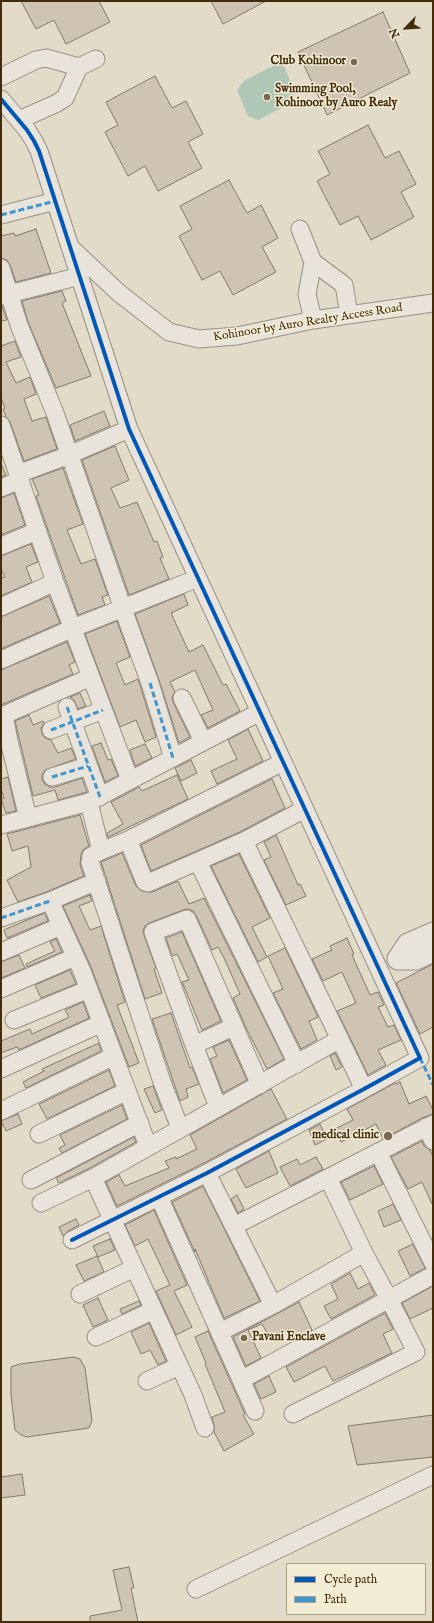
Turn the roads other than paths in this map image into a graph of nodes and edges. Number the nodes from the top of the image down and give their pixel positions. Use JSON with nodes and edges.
{"nodes":[{"id":1,"x":96,"y":59,"type":"dead end"},
{"id":2,"x":80,"y":67,"type":"junction"},
{"id":3,"x":1,"y":76,"type":"edge"},
{"id":4,"x":1,"y":99,"type":"edge"},
{"id":5,"x":19,"y":120,"type":"junction"},
{"id":6,"x":55,"y":201,"type":"junction"},
{"id":7,"x":1,"y":215,"type":"edge"},
{"id":8,"x":300,"y":229,"type":"dead end"},
{"id":9,"x":70,"y":247,"type":"junction"},
{"id":10,"x":313,"y":262,"type":"junction"},
{"id":11,"x":1,"y":268,"type":"edge"},
{"id":12,"x":80,"y":276,"type":"junction"},
{"id":13,"x":5,"y":295,"type":"edge"},
{"id":14,"x":433,"y":303,"type":"edge"},
{"id":15,"x":349,"y":314,"type":"junction"},
{"id":16,"x":313,"y":320,"type":"junction"},
{"id":17,"x":1,"y":425,"type":"edge"},
{"id":18,"x":129,"y":429,"type":"junction"},
{"id":19,"x":69,"y":455,"type":"junction"},
{"id":20,"x":19,"y":477,"type":"junction"},
{"id":21,"x":1,"y":488,"type":"edge"},
{"id":22,"x":37,"y":531,"type":"junction"},
{"id":23,"x":1,"y":546,"type":"edge"},
{"id":24,"x":198,"y":578,"type":"junction"},
{"id":25,"x":55,"y":582,"type":"junction"},
{"id":26,"x":1,"y":607,"type":"edge"},
{"id":27,"x":122,"y":609,"type":"junction"},
{"id":28,"x":73,"y":628,"type":"junction"},
{"id":29,"x":1,"y":660,"type":"edge"},
{"id":30,"x":91,"y":677,"type":"junction"},
{"id":31,"x":182,"y":698,"type":"dead end"},
{"id":32,"x":3,"y":710,"type":"edge"},
{"id":33,"x":103,"y":710,"type":"junction"},
{"id":34,"x":260,"y":712,"type":"junction"},
{"id":35,"x":70,"y":715,"type":"junction"},
{"id":36,"x":51,"y":730,"type":"dead end"},
{"id":37,"x":203,"y":741,"type":"junction"},
{"id":38,"x":5,"y":742,"type":"edge"},
{"id":39,"x":173,"y":758,"type":"junction"},
{"id":40,"x":283,"y":762,"type":"junction"},
{"id":41,"x":88,"y":766,"type":"junction"},
{"id":42,"x":52,"y":777,"type":"dead end"},
{"id":43,"x":130,"y":780,"type":"junction"},
{"id":44,"x":94,"y":800,"type":"junction"},
{"id":45,"x":305,"y":809,"type":"junction"},
{"id":46,"x":28,"y":818,"type":"junction"},
{"id":47,"x":1,"y":825,"type":"edge"},
{"id":48,"x":128,"y":840,"type":"junction"},
{"id":49,"x":244,"y":841,"type":"junction"},
{"id":50,"x":101,"y":850,"type":"junction"},
{"id":51,"x":198,"y":862,"type":"junction"},
{"id":52,"x":97,"y":881,"type":"junction"},
{"id":53,"x":50,"y":901,"type":"junction"},
{"id":54,"x":1,"y":918,"type":"edge"},
{"id":55,"x":61,"y":926,"type":"junction"},
{"id":56,"x":433,"y":932,"type":"edge"},
{"id":57,"x":433,"y":951,"type":"edge"},
{"id":58,"x":1,"y":952,"type":"edge"},
{"id":59,"x":75,"y":957,"type":"junction"},
{"id":60,"x":398,"y":959,"type":"junction"},
{"id":61,"x":378,"y":967,"type":"junction"},
{"id":62,"x":1,"y":989,"type":"edge"},
{"id":63,"x":89,"y":989,"type":"junction"},
{"id":64,"x":14,"y":1020,"type":"dead end"},
{"id":65,"x":102,"y":1023,"type":"junction"},
{"id":66,"x":233,"y":1026,"type":"junction"},
{"id":67,"x":340,"y":1039,"type":"junction"},
{"id":68,"x":194,"y":1045,"type":"junction"},
{"id":69,"x":114,"y":1056,"type":"junction"},
{"id":70,"x":297,"y":1064,"type":"junction"},
{"id":71,"x":1,"y":1069,"type":"edge"},
{"id":72,"x":260,"y":1085,"type":"junction"},
{"id":73,"x":364,"y":1090,"type":"junction"},
{"id":74,"x":127,"y":1091,"type":"junction"},
{"id":75,"x":218,"y":1106,"type":"junction"},
{"id":76,"x":1,"y":1110,"type":"edge"},
{"id":77,"x":140,"y":1123,"type":"junction"},
{"id":78,"x":180,"y":1128,"type":"junction"},
{"id":79,"x":431,"y":1131,"type":"edge"},
{"id":80,"x":39,"y":1134,"type":"dead end"},
{"id":81,"x":148,"y":1146,"type":"junction"},
{"id":82,"x":378,"y":1152,"type":"junction"},
{"id":83,"x":207,"y":1173,"type":"junction"},
{"id":84,"x":93,"y":1178,"type":"junction"},
{"id":85,"x":328,"y":1178,"type":"junction"},
{"id":86,"x":31,"y":1180,"type":"dead end"},
{"id":87,"x":159,"y":1196,"type":"junction"},
{"id":88,"x":41,"y":1203,"type":"dead end"},
{"id":89,"x":112,"y":1220,"type":"junction"},
{"id":90,"x":234,"y":1226,"type":"junction"},
{"id":91,"x":72,"y":1240,"type":"dead end"},
{"id":92,"x":364,"y":1254,"type":"junction"},
{"id":93,"x":433,"y":1263,"type":"edge"},
{"id":94,"x":134,"y":1268,"type":"junction"},
{"id":95,"x":433,"y":1275,"type":"edge"},
{"id":96,"x":80,"y":1294,"type":"dead end"},
{"id":97,"x":389,"y":1299,"type":"junction"},
{"id":98,"x":273,"y":1305,"type":"junction"},
{"id":99,"x":154,"y":1310,"type":"junction"},
{"id":100,"x":220,"y":1332,"type":"junction"},
{"id":101,"x":96,"y":1338,"type":"dead end"},
{"id":102,"x":179,"y":1366,"type":"junction"},
{"id":103,"x":241,"y":1380,"type":"junction"},
{"id":104,"x":147,"y":1381,"type":"dead end"},
{"id":105,"x":254,"y":1410,"type":"dead end"},
{"id":106,"x":293,"y":1414,"type":"dead end"},
{"id":107,"x":205,"y":1428,"type":"dead end"},
{"id":108,"x":433,"y":1475,"type":"edge"},
{"id":109,"x":196,"y":1589,"type":"dead end"}],
"edges":[{"from":1,"to":2,"type":"street"},
{"from":2,"to":3,"type":"street"},
{"from":2,"to":5,"type":"street"},
{"from":4,"to":5,"type":"street"},
{"from":5,"to":6,"type":"street"},
{"from":6,"to":7,"type":"street"},
{"from":6,"to":9,"type":"street"},
{"from":8,"to":10,"type":"street"},
{"from":9,"to":12,"type":"street"},
{"from":9,"to":16,"type":"street","name":"Kohinoor by Auro Realty Access Road"},
{"from":10,"to":15,"type":"street"},
{"from":10,"to":16,"type":"street"},
{"from":11,"to":13,"type":"street"},
{"from":12,"to":13,"type":"street"},
{"from":12,"to":18,"type":"street"},
{"from":13,"to":19,"type":"street"},
{"from":14,"to":15,"type":"street","name":"Kohinoor by Auro Realty Access Road"},
{"from":15,"to":16,"type":"street","name":"Kohinoor by Auro Realty Access Road"},
{"from":17,"to":20,"type":"street"},
{"from":18,"to":19,"type":"street"},
{"from":18,"to":24,"type":"street"},
{"from":19,"to":20,"type":"street"},
{"from":19,"to":27,"type":"street"},
{"from":20,"to":21,"type":"street"},
{"from":20,"to":22,"type":"street"},
{"from":22,"to":23,"type":"street"},
{"from":22,"to":25,"type":"street"},
{"from":24,"to":27,"type":"street"},
{"from":24,"to":34,"type":"street"},
{"from":25,"to":26,"type":"street"},
{"from":25,"to":28,"type":"street"},
{"from":27,"to":28,"type":"street"},
{"from":27,"to":39,"type":"street"},
{"from":28,"to":29,"type":"street"},
{"from":28,"to":30,"type":"street"},
{"from":30,"to":32,"type":"street"},
{"from":30,"to":33,"type":"street"},
{"from":31,"to":37,"type":"street"},
{"from":32,"to":38,"type":"street"},
{"from":33,"to":35,"type":"street"},
{"from":33,"to":43,"type":"street"},
{"from":34,"to":37,"type":"street"},
{"from":34,"to":40,"type":"street"},
{"from":35,"to":36,"type":"street"},
{"from":35,"to":41,"type":"street"},
{"from":37,"to":39,"type":"street"},
{"from":38,"to":46,"type":"street"},
{"from":39,"to":43,"type":"street"},
{"from":40,"to":45,"type":"street"},
{"from":40,"to":48,"type":"street"},
{"from":41,"to":42,"type":"street"},
{"from":41,"to":44,"type":"street"},
{"from":43,"to":44,"type":"street"},
{"from":44,"to":46,"type":"street"},
{"from":44,"to":50,"type":"street"},
{"from":45,"to":49,"type":"street"},
{"from":45,"to":61,"type":"street"},
{"from":46,"to":47,"type":"street"},
{"from":48,"to":50,"type":"street"},
{"from":48,"to":51,"type":"street"},
{"from":49,"to":51,"type":"street"},
{"from":49,"to":67,"type":"street"},
{"from":50,"to":52,"type":"street"},
{"from":51,"to":70,"type":"street"},
{"from":52,"to":53,"type":"street"},
{"from":52,"to":78,"type":"street"},
{"from":53,"to":54,"type":"street"},
{"from":53,"to":55,"type":"street"},
{"from":55,"to":58,"type":"street"},
{"from":55,"to":59,"type":"street"},
{"from":56,"to":60,"type":"street"},
{"from":57,"to":60,"type":"street"},
{"from":59,"to":62,"type":"street"},
{"from":59,"to":63,"type":"street"},
{"from":60,"to":61,"type":"street"},
{"from":61,"to":73,"type":"street"},
{"from":63,"to":64,"type":"street"},
{"from":63,"to":65,"type":"street"},
{"from":65,"to":69,"type":"street"},
{"from":65,"to":71,"type":"street"},
{"from":66,"to":68,"type":"street"},
{"from":66,"to":68,"type":"street"},
{"from":66,"to":72,"type":"street"},
{"from":67,"to":70,"type":"street"},
{"from":67,"to":73,"type":"street"},
{"from":68,"to":75,"type":"street"},
{"from":69,"to":74,"type":"street"},
{"from":69,"to":76,"type":"street"},
{"from":70,"to":72,"type":"street"},
{"from":72,"to":75,"type":"street"},
{"from":73,"to":83,"type":"street"},
{"from":74,"to":77,"type":"street"},
{"from":74,"to":80,"type":"street"},
{"from":75,"to":78,"type":"street"},
{"from":77,"to":81,"type":"street"},
{"from":77,"to":86,"type":"street"},
{"from":78,"to":81,"type":"street"},
{"from":79,"to":82,"type":"street"},
{"from":81,"to":84,"type":"street"},
{"from":82,"to":85,"type":"street"},
{"from":82,"to":93,"type":"street"},
{"from":83,"to":87,"type":"street"},
{"from":83,"to":90,"type":"street"},
{"from":84,"to":88,"type":"street"},
{"from":84,"to":89,"type":"street"},
{"from":85,"to":90,"type":"street"},
{"from":85,"to":92,"type":"street"},
{"from":87,"to":89,"type":"street"},
{"from":87,"to":100,"type":"street"},
{"from":89,"to":91,"type":"street"},
{"from":89,"to":94,"type":"street"},
{"from":90,"to":98,"type":"street"},
{"from":92,"to":97,"type":"street"},
{"from":92,"to":98,"type":"street"},
{"from":94,"to":96,"type":"street"},
{"from":94,"to":99,"type":"street"},
{"from":95,"to":97,"type":"street"},
{"from":97,"to":103,"type":"street"},
{"from":97,"to":106,"type":"street"},
{"from":98,"to":100,"type":"street"},
{"from":99,"to":101,"type":"street"},
{"from":99,"to":102,"type":"street"},
{"from":100,"to":103,"type":"street"},
{"from":102,"to":104,"type":"street"},
{"from":102,"to":107,"type":"street"},
{"from":103,"to":105,"type":"street"},
{"from":108,"to":109,"type":"street"}]}
